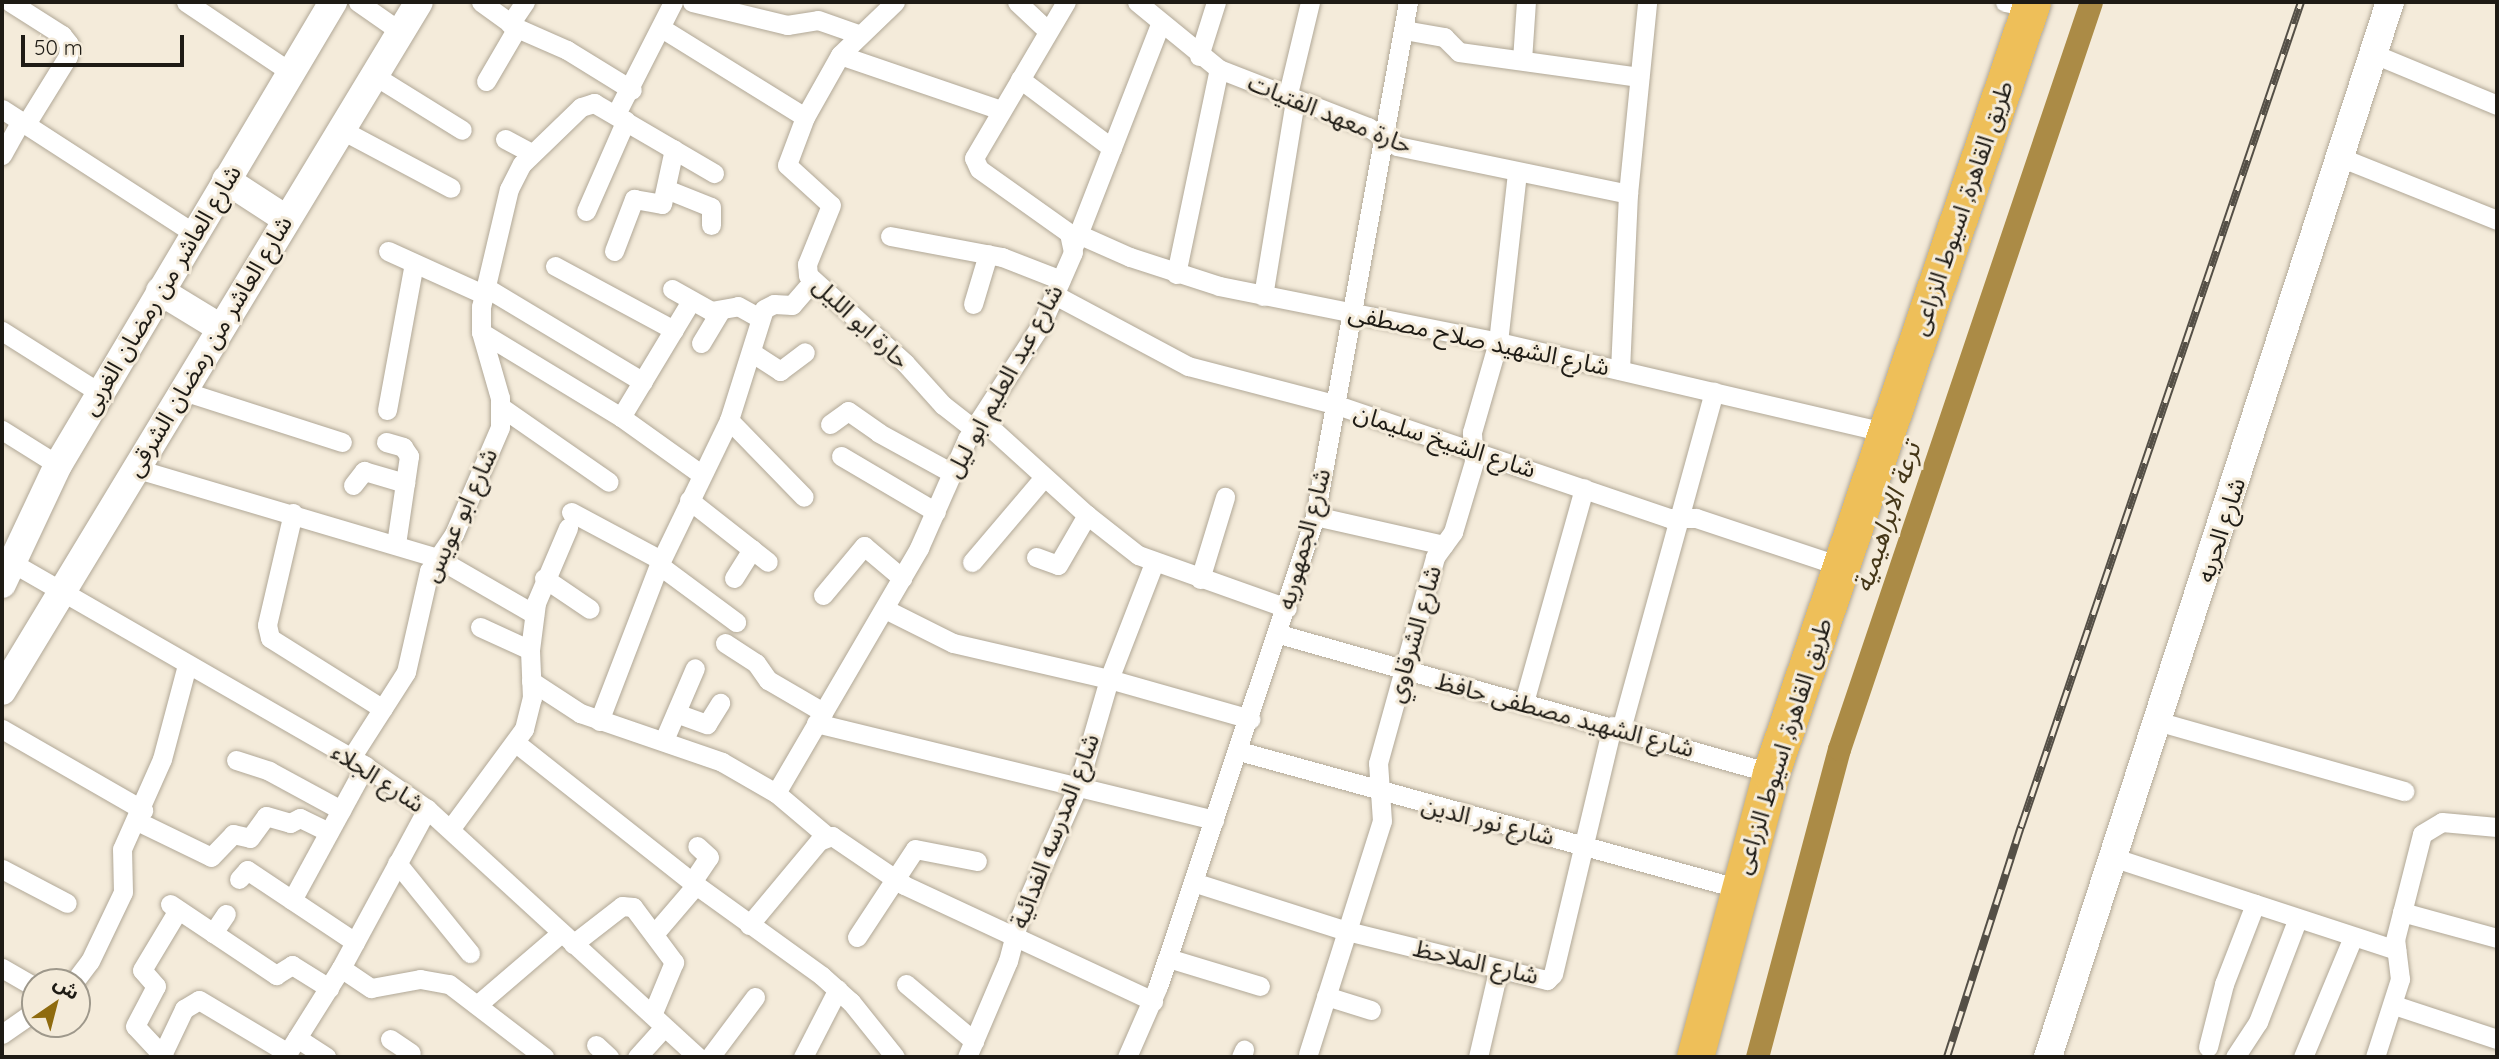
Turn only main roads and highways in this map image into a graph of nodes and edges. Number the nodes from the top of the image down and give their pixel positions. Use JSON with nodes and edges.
{"nodes":[{"id":1,"x":2023,"y":4,"type":"edge"},
{"id":2,"x":1695,"y":1057,"type":"edge"}],
"edges":[{"from":1,"to":2,"type":"highway","name":"طريق القاهرة, اسيوط الزراعى"}]}
